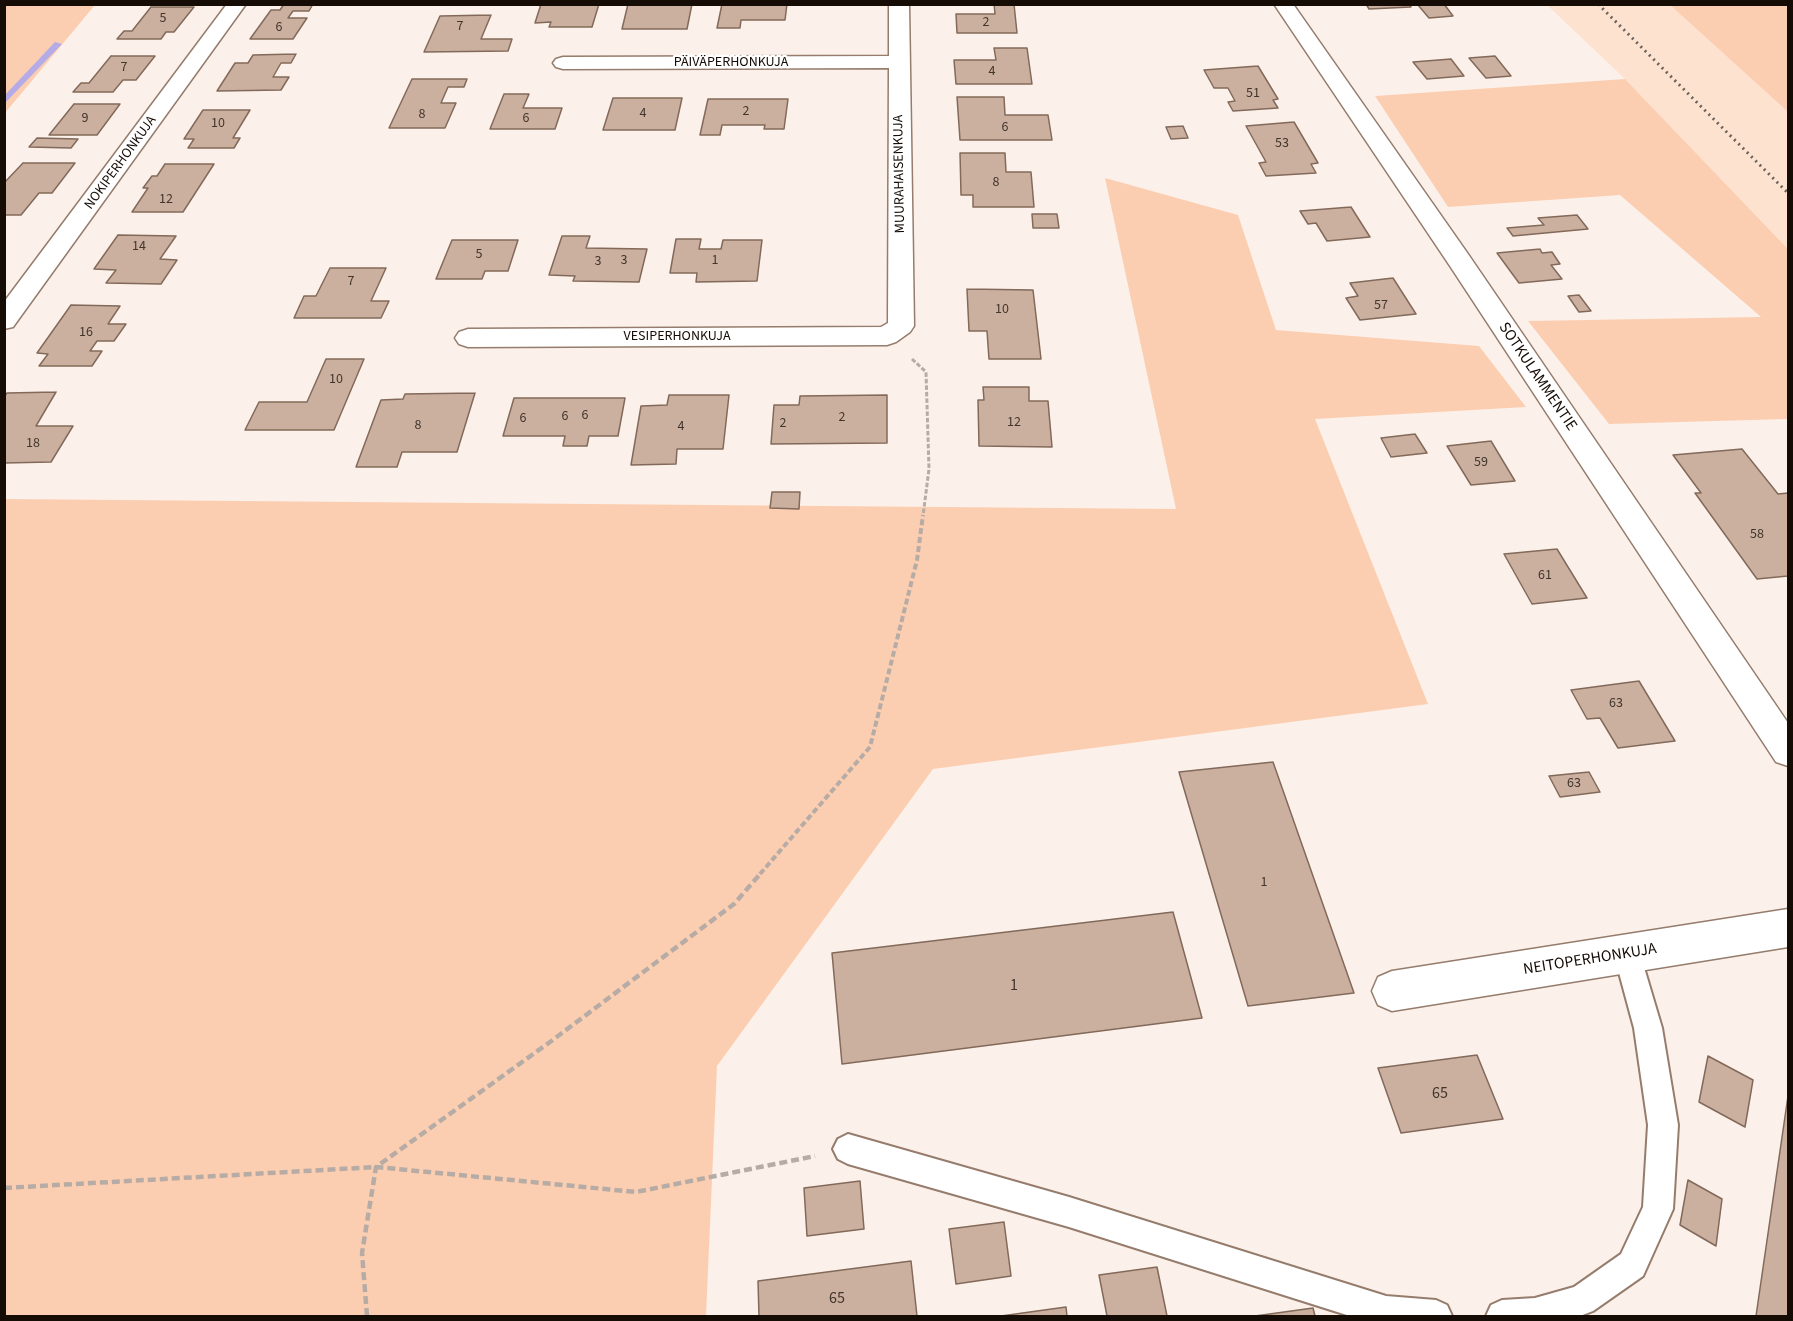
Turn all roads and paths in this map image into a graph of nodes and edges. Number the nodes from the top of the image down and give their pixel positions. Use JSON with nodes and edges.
{"nodes":[{"id":1,"x":237,"y":4,"type":"edge"},
{"id":2,"x":899,"y":4,"type":"edge"},
{"id":3,"x":1283,"y":4,"type":"edge"},
{"id":4,"x":564,"y":63,"type":"dead end"},
{"id":5,"x":899,"y":63,"type":"junction"},
{"id":6,"x":4,"y":321,"type":"edge"},
{"id":7,"x":887,"y":336,"type":"junction"},
{"id":8,"x":468,"y":338,"type":"dead end"},
{"id":9,"x":1788,"y":751,"type":"edge"},
{"id":10,"x":1788,"y":928,"type":"edge"},
{"id":11,"x":1628,"y":954,"type":"junction"},
{"id":12,"x":1392,"y":991,"type":"dead end"},
{"id":13,"x":848,"y":1149,"type":"joint"},
{"id":14,"x":376,"y":1167,"type":"junction"},
{"id":15,"x":4,"y":1188,"type":"edge"},
{"id":16,"x":367,"y":1317,"type":"edge"},
{"id":17,"x":1436,"y":1317,"type":"edge"},
{"id":18,"x":1502,"y":1317,"type":"edge"}],
"edges":[{"from":1,"to":6,"type":"street","name":"NOKIPERHONKUJA"},
{"from":2,"to":5,"type":"street","name":"MUURAHAISENKUJA"},
{"from":3,"to":9,"type":"street","name":"SOTKULAMMENTIE"},
{"from":4,"to":5,"type":"street","name":"PÄIVÄPERHONKUJA"},
{"from":5,"to":7,"type":"street","name":"MUURAHAISENKUJA"},
{"from":7,"to":8,"type":"street","name":"VESIPERHONKUJA"},
{"from":7,"to":14,"type":"path"},
{"from":10,"to":11,"type":"street","name":"NEITOPERHONKUJA"},
{"from":11,"to":12,"type":"street","name":"NEITOPERHONKUJA"},
{"from":11,"to":18,"type":"lane"},
{"from":13,"to":14,"type":"path"},
{"from":13,"to":17,"type":"lane"},
{"from":14,"to":15,"type":"path"},
{"from":14,"to":16,"type":"path"}]}
